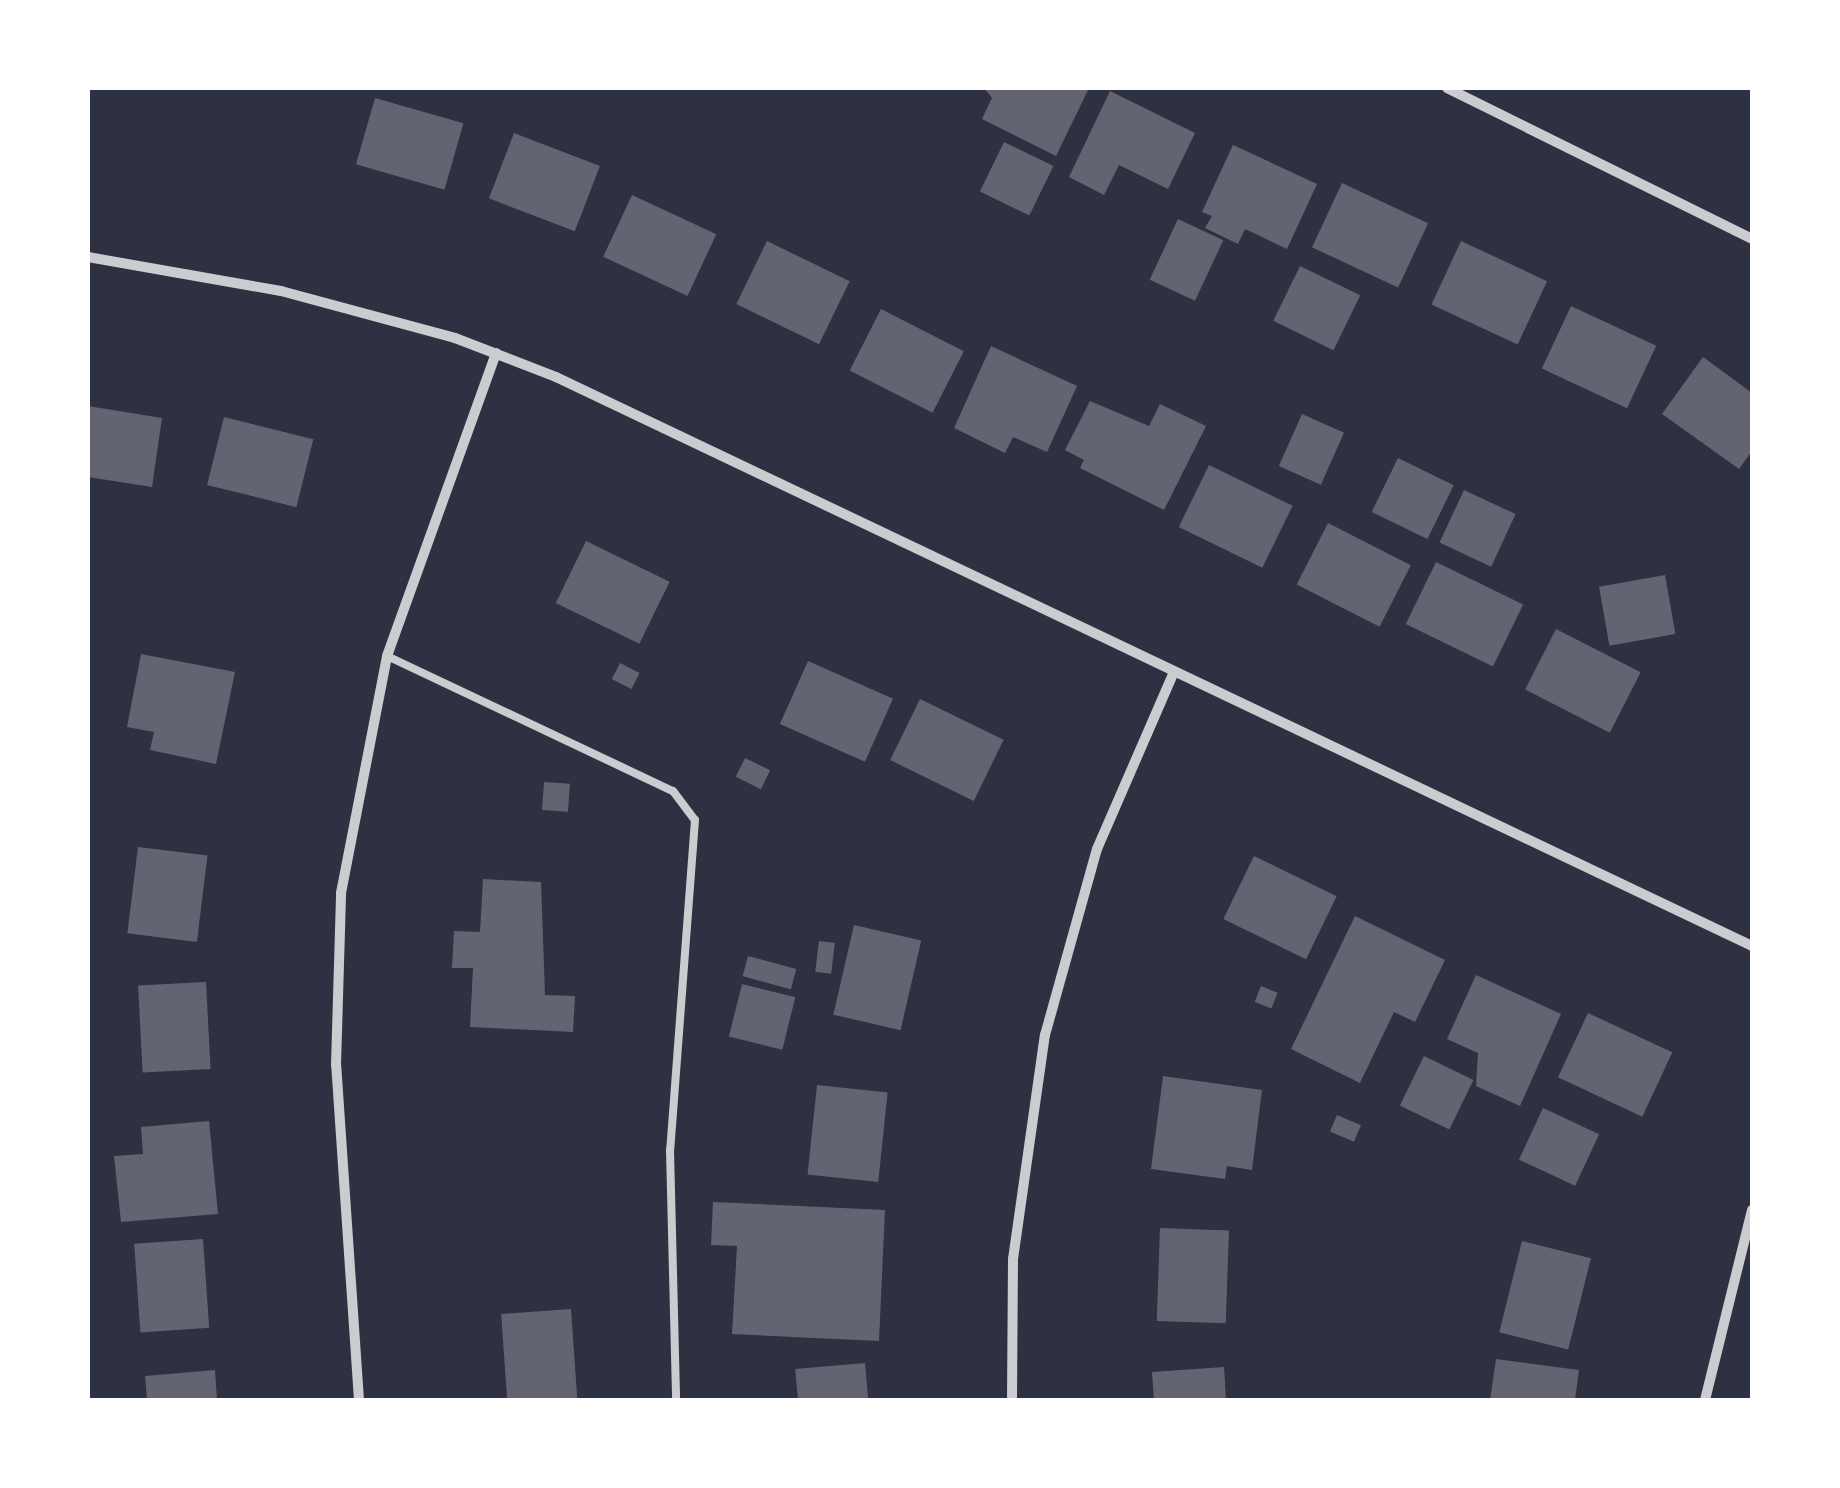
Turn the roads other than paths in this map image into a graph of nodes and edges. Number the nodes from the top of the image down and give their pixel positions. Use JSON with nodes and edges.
{"nodes":[{"id":1,"x":1447,"y":88,"type":"edge"},
{"id":2,"x":1752,"y":238,"type":"edge"},
{"id":3,"x":88,"y":257,"type":"edge"},
{"id":4,"x":496,"y":353,"type":"junction"},
{"id":5,"x":387,"y":656,"type":"junction"},
{"id":6,"x":1173,"y":674,"type":"junction"},
{"id":7,"x":1752,"y":946,"type":"edge"},
{"id":8,"x":1752,"y":1210,"type":"edge"},
{"id":9,"x":358,"y":1400,"type":"edge"},
{"id":10,"x":676,"y":1400,"type":"edge"},
{"id":11,"x":1012,"y":1400,"type":"edge"},
{"id":12,"x":1704,"y":1400,"type":"edge"}],
"edges":[{"from":1,"to":2,"type":"street"},
{"from":3,"to":4,"type":"street"},
{"from":4,"to":5,"type":"street"},
{"from":4,"to":6,"type":"street"},
{"from":5,"to":9,"type":"street"},
{"from":5,"to":10,"type":"lane"},
{"from":6,"to":7,"type":"street"},
{"from":6,"to":11,"type":"street"},
{"from":8,"to":12,"type":"street"}]}
